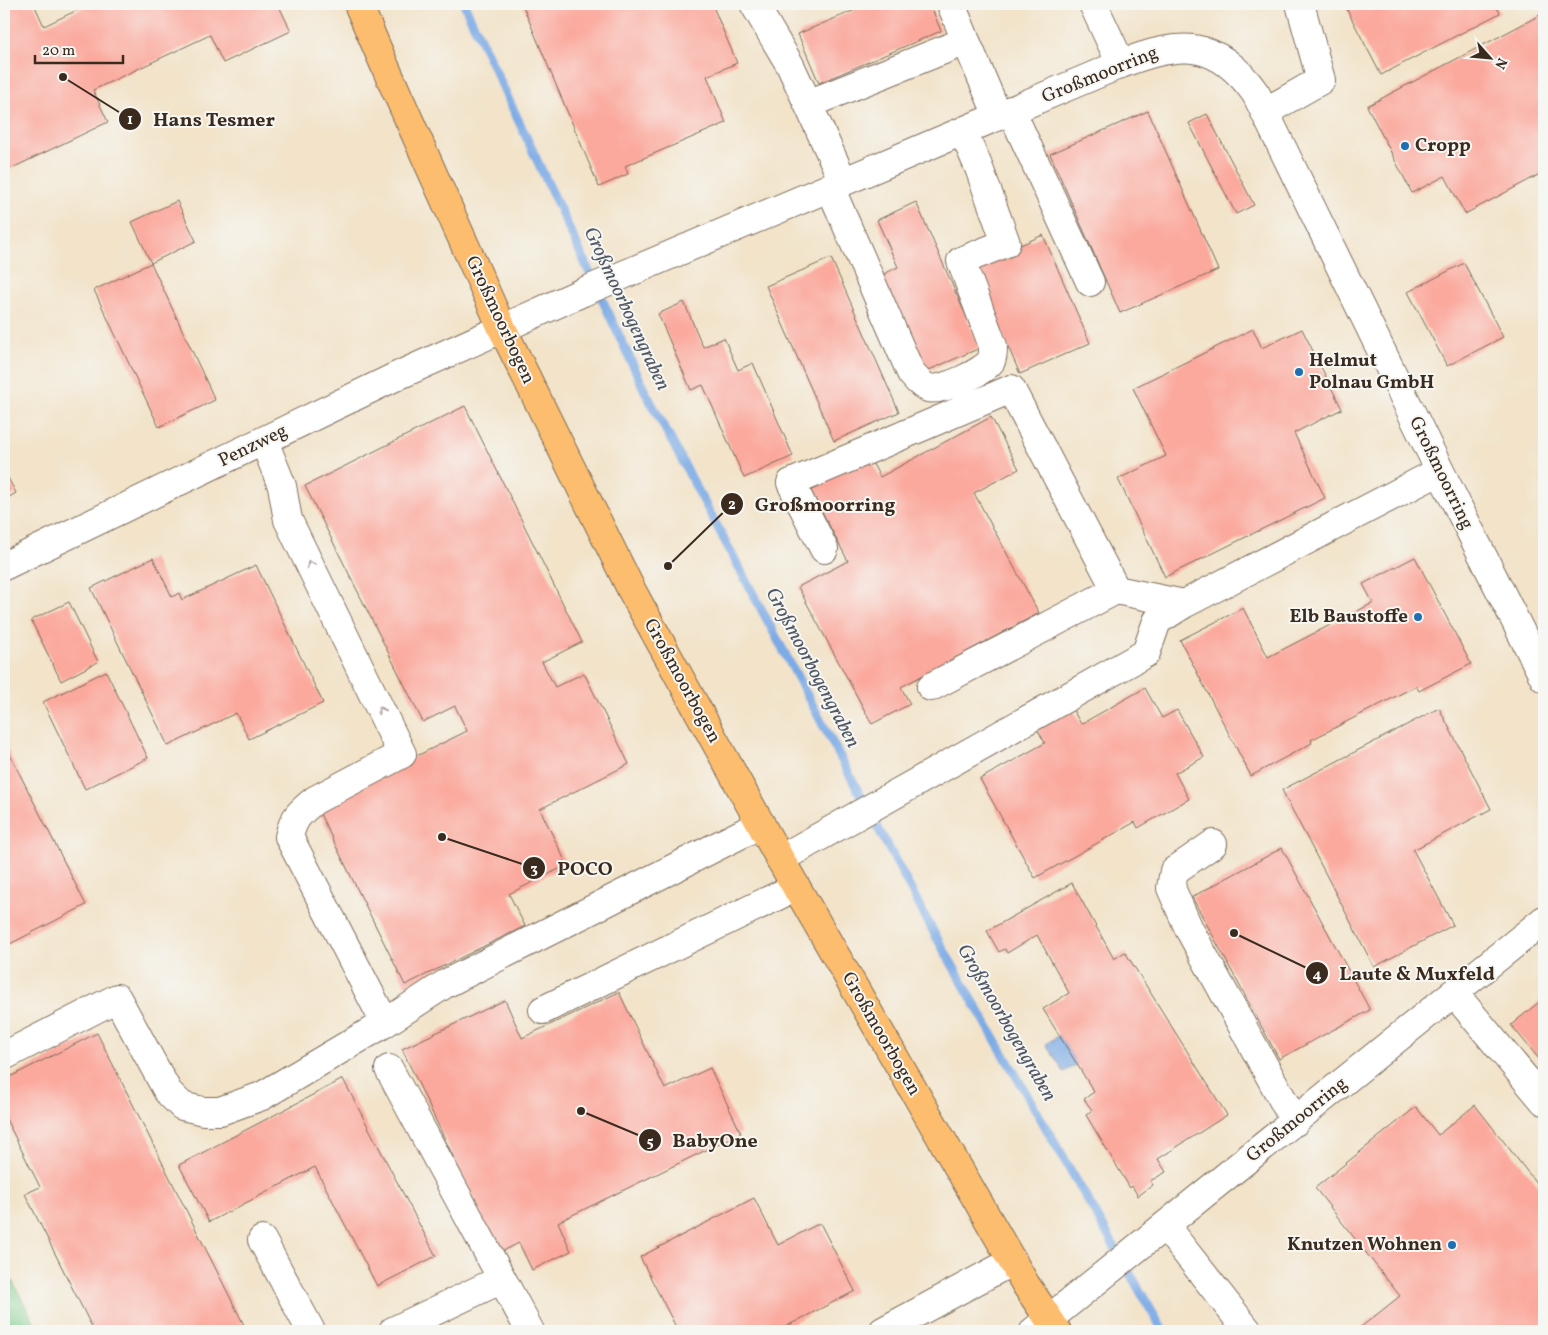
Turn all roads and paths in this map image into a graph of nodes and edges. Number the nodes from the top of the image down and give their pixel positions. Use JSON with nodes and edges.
{"nodes":[{"id":1,"x":358,"y":4,"type":"edge"},
{"id":2,"x":754,"y":4,"type":"edge"},
{"id":3,"x":951,"y":4,"type":"edge"},
{"id":4,"x":1093,"y":4,"type":"edge"},
{"id":5,"x":1300,"y":4,"type":"edge"},
{"id":6,"x":966,"y":41,"type":"junction"},
{"id":7,"x":1121,"y":64,"type":"junction"},
{"id":8,"x":808,"y":104,"type":"junction"},
{"id":9,"x":1265,"y":112,"type":"junction"},
{"id":10,"x":1005,"y":113,"type":"junction"},
{"id":11,"x":963,"y":131,"type":"junction"},
{"id":12,"x":836,"y":184,"type":"junction"},
{"id":13,"x":1090,"y":282,"type":"dead end"},
{"id":14,"x":502,"y":328,"type":"junction"},
{"id":15,"x":264,"y":441,"type":"junction"},
{"id":16,"x":1440,"y":471,"type":"junction"},
{"id":17,"x":824,"y":549,"type":"dead end"},
{"id":18,"x":4,"y":566,"type":"edge"},
{"id":19,"x":1116,"y":590,"type":"junction"},
{"id":20,"x":1184,"y":604,"type":"junction"},
{"id":21,"x":1544,"y":678,"type":"edge"},
{"id":22,"x":931,"y":687,"type":"dead end"},
{"id":23,"x":761,"y":824,"type":"junction"},
{"id":24,"x":1212,"y":844,"type":"dead end"},
{"id":25,"x":780,"y":859,"type":"junction"},
{"id":26,"x":796,"y":887,"type":"junction"},
{"id":27,"x":1544,"y":920,"type":"edge"},
{"id":28,"x":1454,"y":993,"type":"junction"},
{"id":29,"x":543,"y":1010,"type":"dead end"},
{"id":30,"x":385,"y":1023,"type":"junction"},
{"id":31,"x":4,"y":1056,"type":"edge"},
{"id":32,"x":389,"y":1069,"type":"dead end"},
{"id":33,"x":1544,"y":1101,"type":"edge"},
{"id":34,"x":1295,"y":1122,"type":"junction"},
{"id":35,"x":1165,"y":1226,"type":"junction"},
{"id":36,"x":262,"y":1240,"type":"dead end"},
{"id":37,"x":1013,"y":1261,"type":"junction"},
{"id":38,"x":502,"y":1279,"type":"junction"},
{"id":39,"x":1047,"y":1328,"type":"edge"},
{"id":40,"x":311,"y":1331,"type":"edge"},
{"id":41,"x":393,"y":1331,"type":"edge"},
{"id":42,"x":530,"y":1331,"type":"edge"},
{"id":43,"x":882,"y":1331,"type":"edge"},
{"id":44,"x":1248,"y":1331,"type":"edge"}],
"edges":[{"from":1,"to":14,"type":"main road","name":"Großmoorbogen"},
{"from":2,"to":8,"type":"street"},
{"from":3,"to":6,"type":"street"},
{"from":4,"to":7,"type":"street"},
{"from":5,"to":9,"type":"street"},
{"from":6,"to":8,"type":"street"},
{"from":6,"to":10,"type":"street"},
{"from":7,"to":9,"type":"street","name":"Großmoorring"},
{"from":7,"to":10,"type":"street","name":"Großmoorring"},
{"from":8,"to":12,"type":"street"},
{"from":9,"to":16,"type":"street","name":"Großmoorring"},
{"from":10,"to":11,"type":"street","name":"Großmoorring"},
{"from":10,"to":13,"type":"street"},
{"from":11,"to":12,"type":"street","name":"Großmoorring"},
{"from":11,"to":12,"type":"street"},
{"from":12,"to":14,"type":"street","name":"Großmoorring"},
{"from":14,"to":15,"type":"street","name":"Penzweg"},
{"from":14,"to":23,"type":"main road","name":"Großmoorbogen"},
{"from":15,"to":18,"type":"street","name":"Penzweg"},
{"from":30,"to":15,"type":"street","one_way":true},
{"from":16,"to":20,"type":"street"},
{"from":16,"to":21,"type":"street","name":"Großmoorring"},
{"from":17,"to":19,"type":"street"},
{"from":19,"to":20,"type":"street"},
{"from":19,"to":22,"type":"street"},
{"from":20,"to":25,"type":"street"},
{"from":23,"to":25,"type":"main road","name":"Großmoorbogen"},
{"from":23,"to":30,"type":"street"},
{"from":24,"to":34,"type":"street"},
{"from":25,"to":26,"type":"main road","name":"Großmoorbogen"},
{"from":26,"to":29,"type":"street"},
{"from":26,"to":37,"type":"main road","name":"Großmoorbogen"},
{"from":27,"to":28,"type":"street","name":"Großmoorring"},
{"from":28,"to":33,"type":"street"},
{"from":28,"to":34,"type":"street","name":"Großmoorring"},
{"from":30,"to":31,"type":"street"},
{"from":32,"to":38,"type":"street"},
{"from":34,"to":35,"type":"street","name":"Großmoorring"},
{"from":35,"to":39,"type":"street","name":"Großmoorring"},
{"from":35,"to":44,"type":"street"},
{"from":36,"to":40,"type":"street"},
{"from":37,"to":39,"type":"main road","name":"Großmoorbogen"},
{"from":37,"to":43,"type":"street"},
{"from":38,"to":41,"type":"street"},
{"from":38,"to":42,"type":"street"}]}
